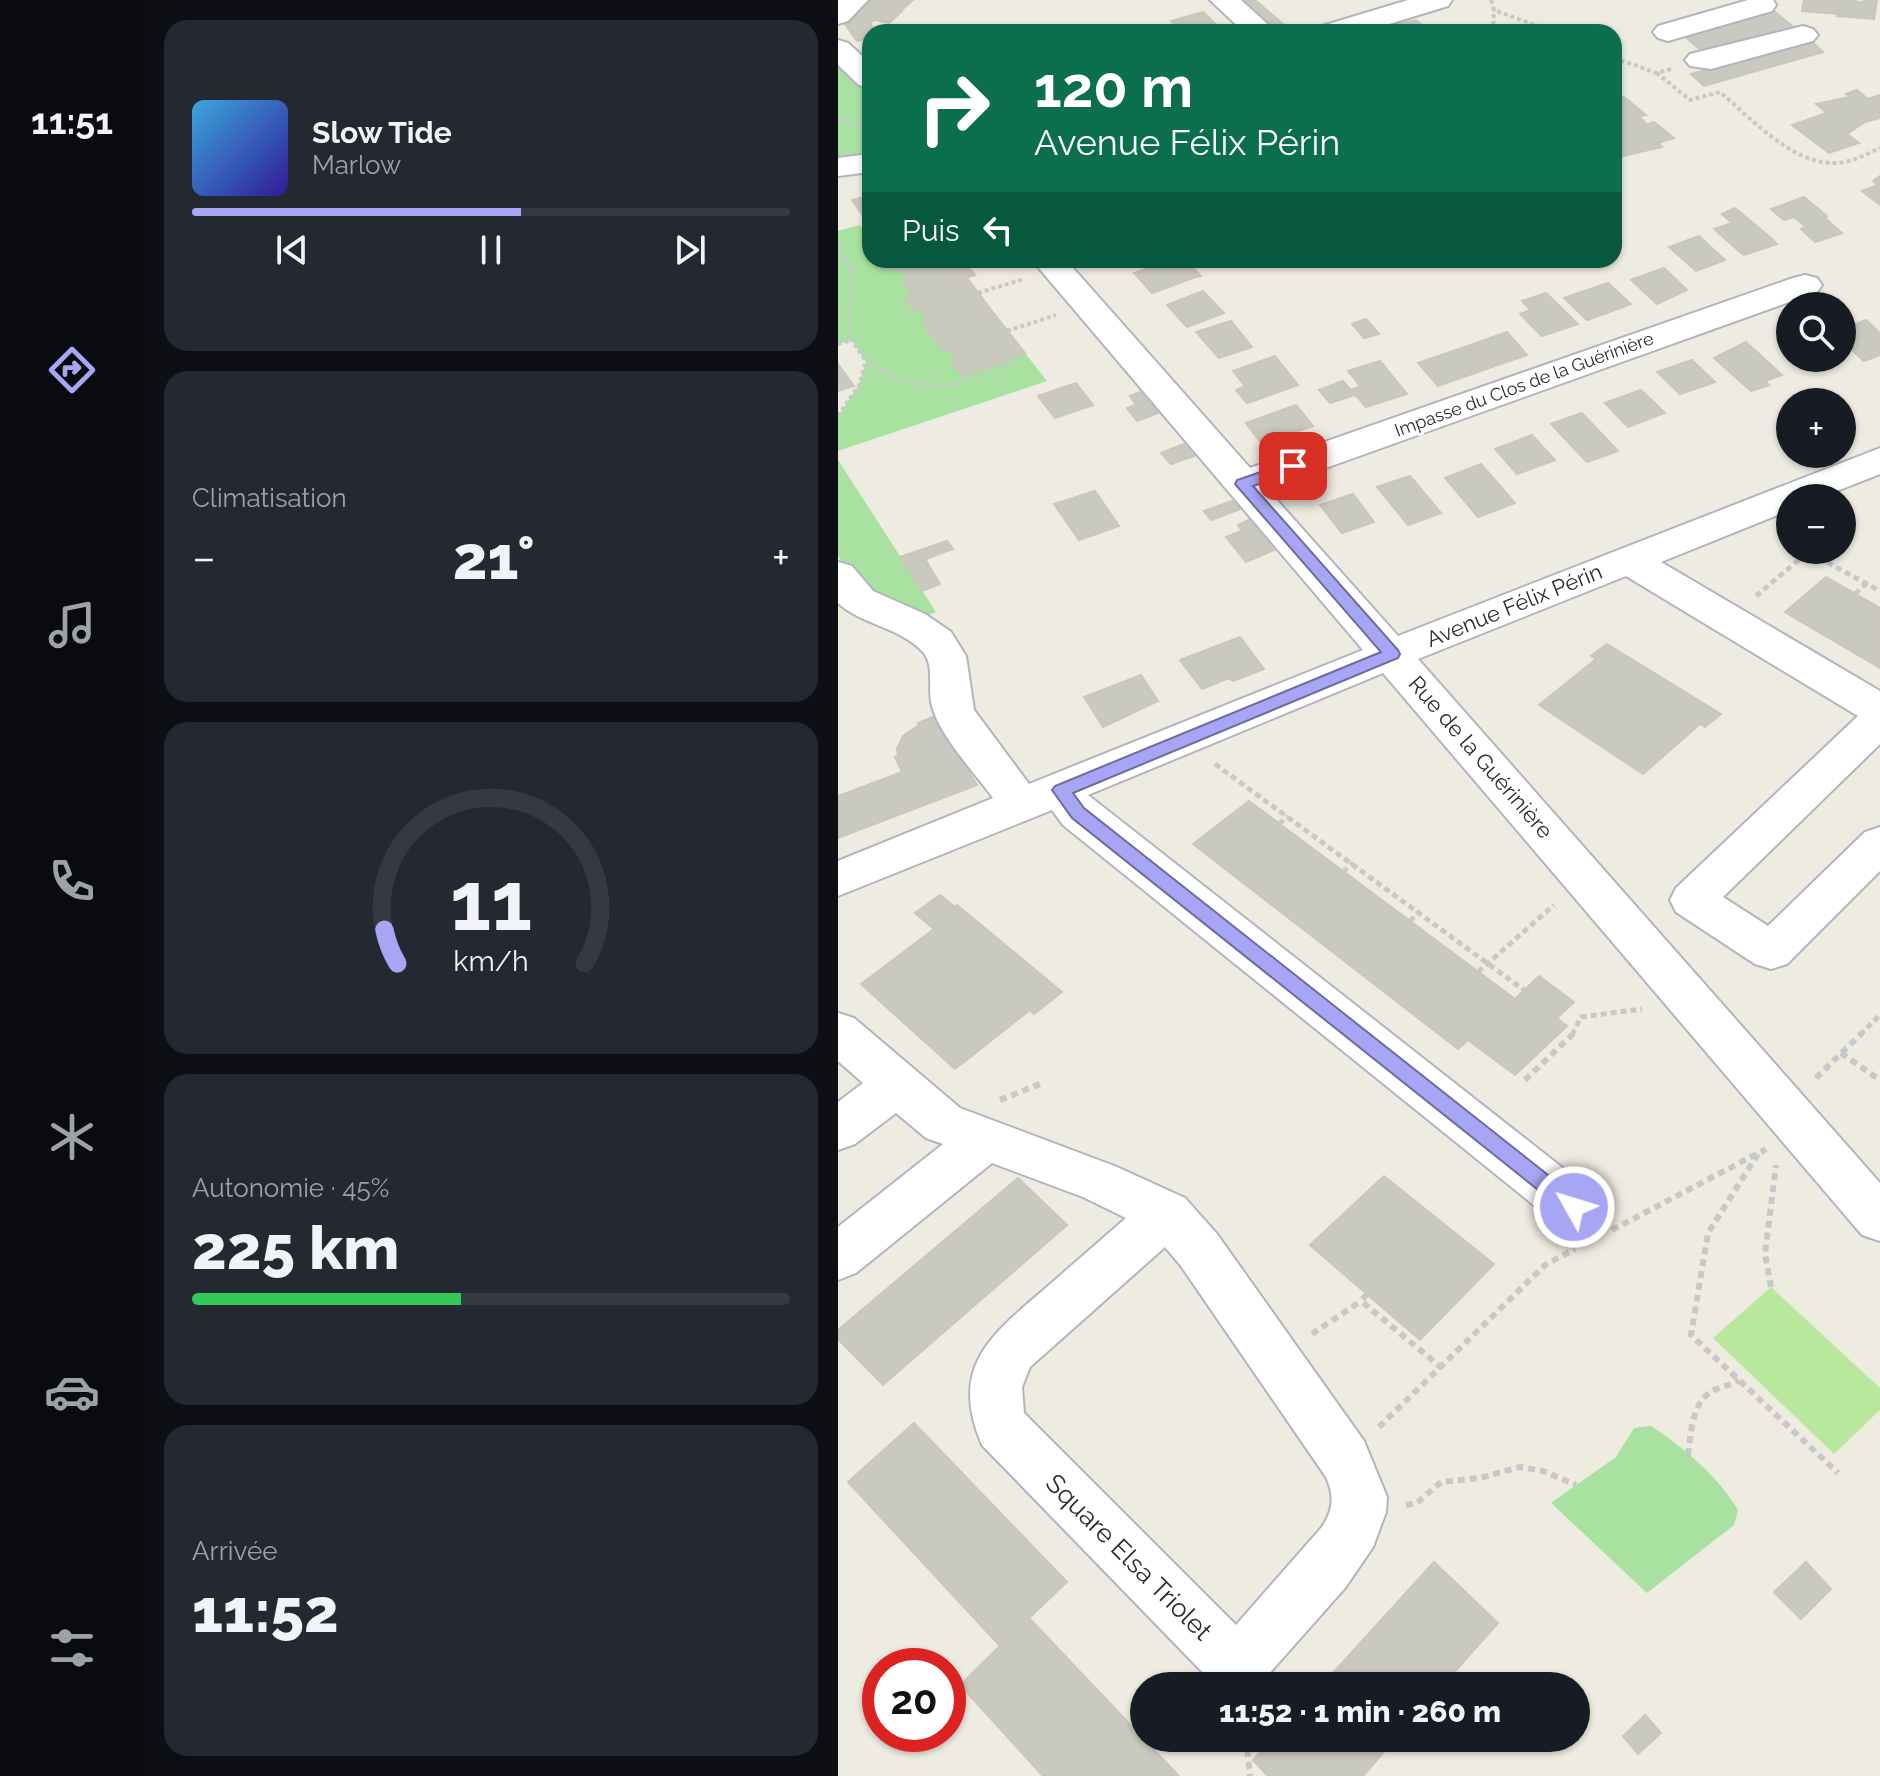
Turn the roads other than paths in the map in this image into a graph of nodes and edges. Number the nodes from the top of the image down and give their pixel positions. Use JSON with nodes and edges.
{"nodes":[{"id":1,"x":854,"y":0,"type":"edge"},
{"id":2,"x":1224,"y":0,"type":"edge"},
{"id":3,"x":1438,"y":0,"type":"edge"},
{"id":4,"x":1762,"y":5,"type":"dead end"},
{"id":5,"x":838,"y":15,"type":"edge"},
{"id":6,"x":1252,"y":24,"type":"edge"},
{"id":7,"x":1358,"y":24,"type":"edge"},
{"id":8,"x":1668,"y":32,"type":"dead end"},
{"id":9,"x":1803,"y":35,"type":"dead end"},
{"id":10,"x":838,"y":49,"type":"edge"},
{"id":11,"x":1686,"y":64,"type":"road end"},
{"id":12,"x":862,"y":72,"type":"edge"},
{"id":13,"x":862,"y":164,"type":"edge"},
{"id":14,"x":838,"y":167,"type":"edge"},
{"id":15,"x":1055,"y":268,"type":"edge"},
{"id":16,"x":1805,"y":285,"type":"dead end"},
{"id":17,"x":1880,"y":460,"type":"edge"},
{"id":18,"x":1243,"y":484,"type":"junction"},
{"id":19,"x":1629,"y":560,"type":"junction"},
{"id":20,"x":838,"y":575,"type":"edge"},
{"id":21,"x":1392,"y":654,"type":"junction"},
{"id":22,"x":1880,"y":710,"type":"edge"},
{"id":23,"x":1880,"y":719,"type":"edge"},
{"id":24,"x":1042,"y":798,"type":"junction"},
{"id":25,"x":1880,"y":844,"type":"edge"},
{"id":26,"x":838,"y":879,"type":"edge"},
{"id":27,"x":838,"y":1032,"type":"edge"},
{"id":28,"x":897,"y":1085,"type":"junction"},
{"id":29,"x":988,"y":1122,"type":"junction"},
{"id":30,"x":838,"y":1129,"type":"edge"},
{"id":31,"x":1167,"y":1214,"type":"junction"},
{"id":32,"x":1880,"y":1219,"type":"edge"},
{"id":33,"x":1589,"y":1228,"type":"road end"},
{"id":34,"x":838,"y":1257,"type":"edge"}],
"edges":[{"from":1,"to":5,"type":"street"},
{"from":2,"to":6,"type":"street"},
{"from":3,"to":7,"type":"street"},
{"from":4,"to":8,"type":"street"},
{"from":9,"to":11,"type":"street"},
{"from":10,"to":12,"type":"street"},
{"from":13,"to":14,"type":"street"},
{"from":15,"to":18,"type":"street","name":"Rue de la Guérinière"},
{"from":16,"to":18,"type":"street","name":"Impasse du Clos de la Guérinière"},
{"from":17,"to":19,"type":"street","name":"Avenue Félix Périn"},
{"from":18,"to":21,"type":"street","name":"Rue de la Guérinière"},
{"from":19,"to":21,"type":"street","name":"Avenue Félix Périn"},
{"from":19,"to":22,"type":"street"},
{"from":20,"to":24,"type":"street"},
{"from":21,"to":24,"type":"street","name":"Avenue Félix Périn"},
{"from":21,"to":32,"type":"street","name":"Rue de la Guérinière"},
{"from":23,"to":25,"type":"street"},
{"from":24,"to":26,"type":"street","name":"Avenue Félix Périn"},
{"from":24,"to":33,"type":"street"},
{"from":27,"to":28,"type":"street"},
{"from":28,"to":29,"type":"street"},
{"from":28,"to":30,"type":"street"},
{"from":29,"to":31,"type":"street"},
{"from":29,"to":34,"type":"street"},
{"from":31,"to":31,"type":"street","name":"Square Elsa Triolet"}]}
